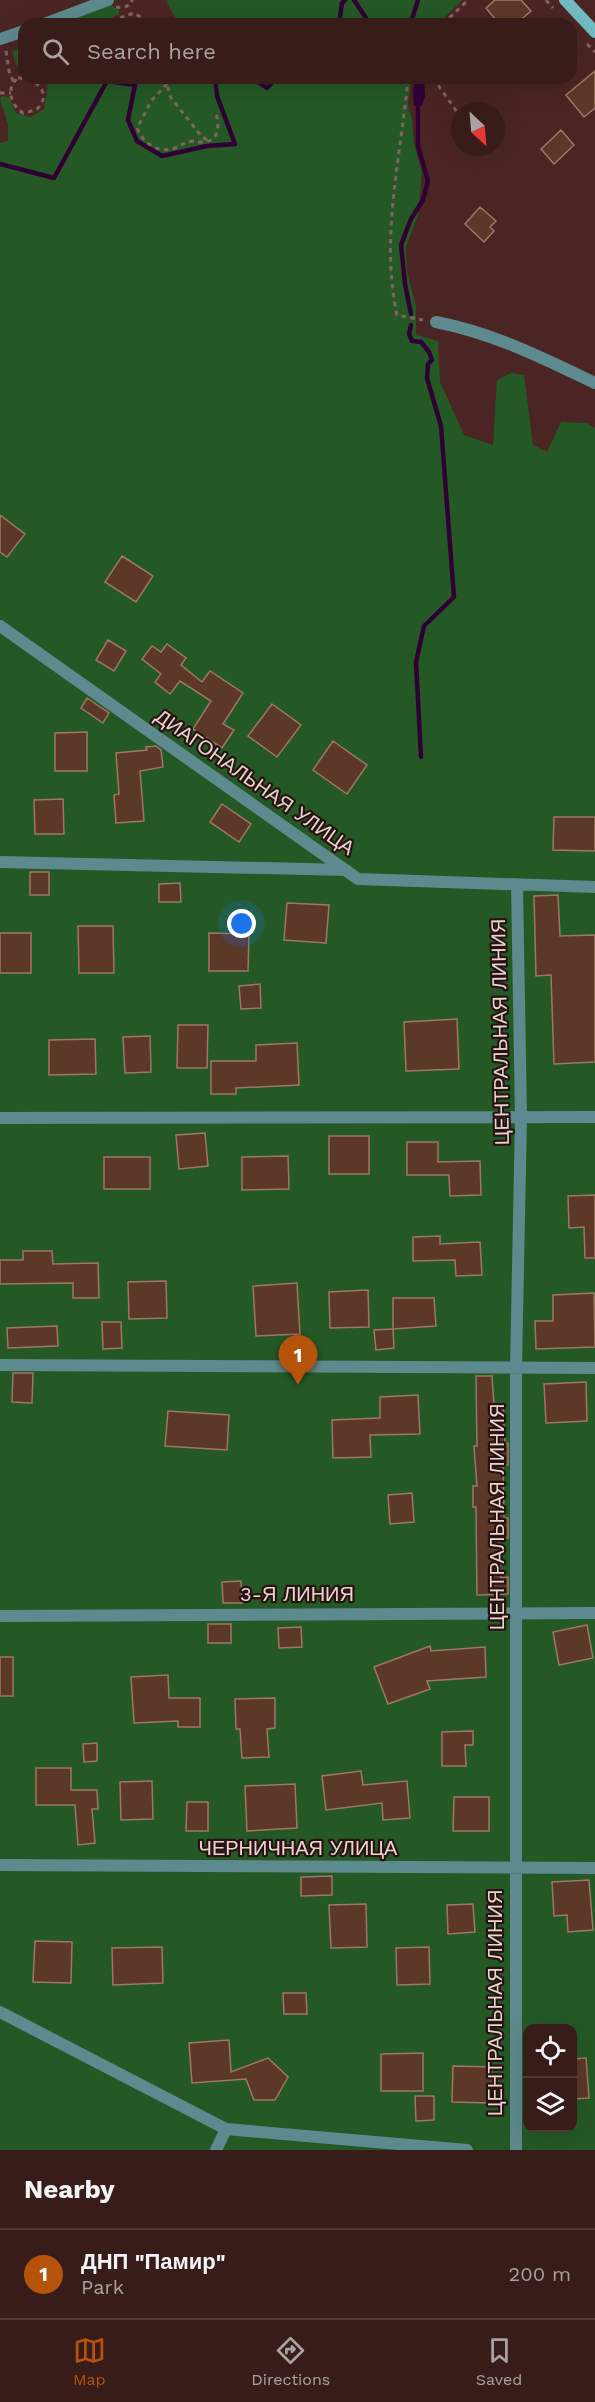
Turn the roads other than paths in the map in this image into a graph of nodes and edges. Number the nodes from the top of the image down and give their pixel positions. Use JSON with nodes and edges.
{"nodes":[{"id":1,"x":108,"y":0,"type":"edge"},
{"id":2,"x":565,"y":0,"type":"edge"},
{"id":3,"x":60,"y":18,"type":"edge"},
{"id":4,"x":595,"y":32,"type":"edge"},
{"id":5,"x":18,"y":33,"type":"edge"},
{"id":6,"x":0,"y":39,"type":"edge"},
{"id":7,"x":436,"y":322,"type":"road end"},
{"id":8,"x":595,"y":383,"type":"edge"},
{"id":9,"x":0,"y":626,"type":"edge"},
{"id":10,"x":0,"y":862,"type":"edge"},
{"id":11,"x":346,"y":870,"type":"junction"},
{"id":12,"x":517,"y":885,"type":"junction"},
{"id":13,"x":595,"y":887,"type":"edge"},
{"id":14,"x":521,"y":1117,"type":"junction"},
{"id":15,"x":595,"y":1117,"type":"edge"},
{"id":16,"x":0,"y":1118,"type":"edge"},
{"id":17,"x":0,"y":1365,"type":"edge"},
{"id":18,"x":516,"y":1368,"type":"junction"},
{"id":19,"x":595,"y":1368,"type":"edge"},
{"id":20,"x":518,"y":1612,"type":"junction"},
{"id":21,"x":595,"y":1613,"type":"edge"},
{"id":22,"x":0,"y":1616,"type":"edge"},
{"id":23,"x":0,"y":1865,"type":"edge"},
{"id":24,"x":514,"y":1869,"type":"junction"},
{"id":25,"x":595,"y":1869,"type":"edge"},
{"id":26,"x":0,"y":2012,"type":"edge"},
{"id":27,"x":226,"y":2129,"type":"junction"},
{"id":28,"x":216,"y":2150,"type":"edge"},
{"id":29,"x":467,"y":2150,"type":"edge"},
{"id":30,"x":516,"y":2150,"type":"edge"}],
"edges":[{"from":1,"to":3,"type":"street"},
{"from":2,"to":4,"type":"street"},
{"from":5,"to":6,"type":"street"},
{"from":7,"to":8,"type":"street"},
{"from":9,"to":11,"type":"street","name":"ДИАГОНАЛЬНАЯ УЛИЦА"},
{"from":10,"to":11,"type":"street"},
{"from":11,"to":12,"type":"street","name":"ДИАГОНАЛЬНАЯ УЛИЦА"},
{"from":12,"to":13,"type":"street","name":"ДИАГОНАЛЬНАЯ УЛИЦА"},
{"from":12,"to":14,"type":"street","name":"ЦЕНТРАЛЬНАЯ ЛИНИЯ"},
{"from":14,"to":15,"type":"street"},
{"from":14,"to":16,"type":"street"},
{"from":14,"to":18,"type":"street","name":"ЦЕНТРАЛЬНАЯ ЛИНИЯ"},
{"from":17,"to":18,"type":"street"},
{"from":18,"to":19,"type":"street"},
{"from":18,"to":20,"type":"street","name":"ЦЕНТРАЛЬНАЯ ЛИНИЯ"},
{"from":20,"to":21,"type":"street","name":"3-Я ЛИНИЯ"},
{"from":20,"to":22,"type":"street","name":"3-Я ЛИНИЯ"},
{"from":20,"to":24,"type":"street","name":"ЦЕНТРАЛЬНАЯ ЛИНИЯ"},
{"from":23,"to":24,"type":"street","name":"ЧЕРНИЧНАЯ УЛИЦА"},
{"from":24,"to":25,"type":"street","name":"ЧЕРНИЧНАЯ УЛИЦА"},
{"from":24,"to":30,"type":"street","name":"ЦЕНТРАЛЬНАЯ ЛИНИЯ"},
{"from":26,"to":27,"type":"street"},
{"from":27,"to":28,"type":"street"},
{"from":27,"to":29,"type":"street"}]}
